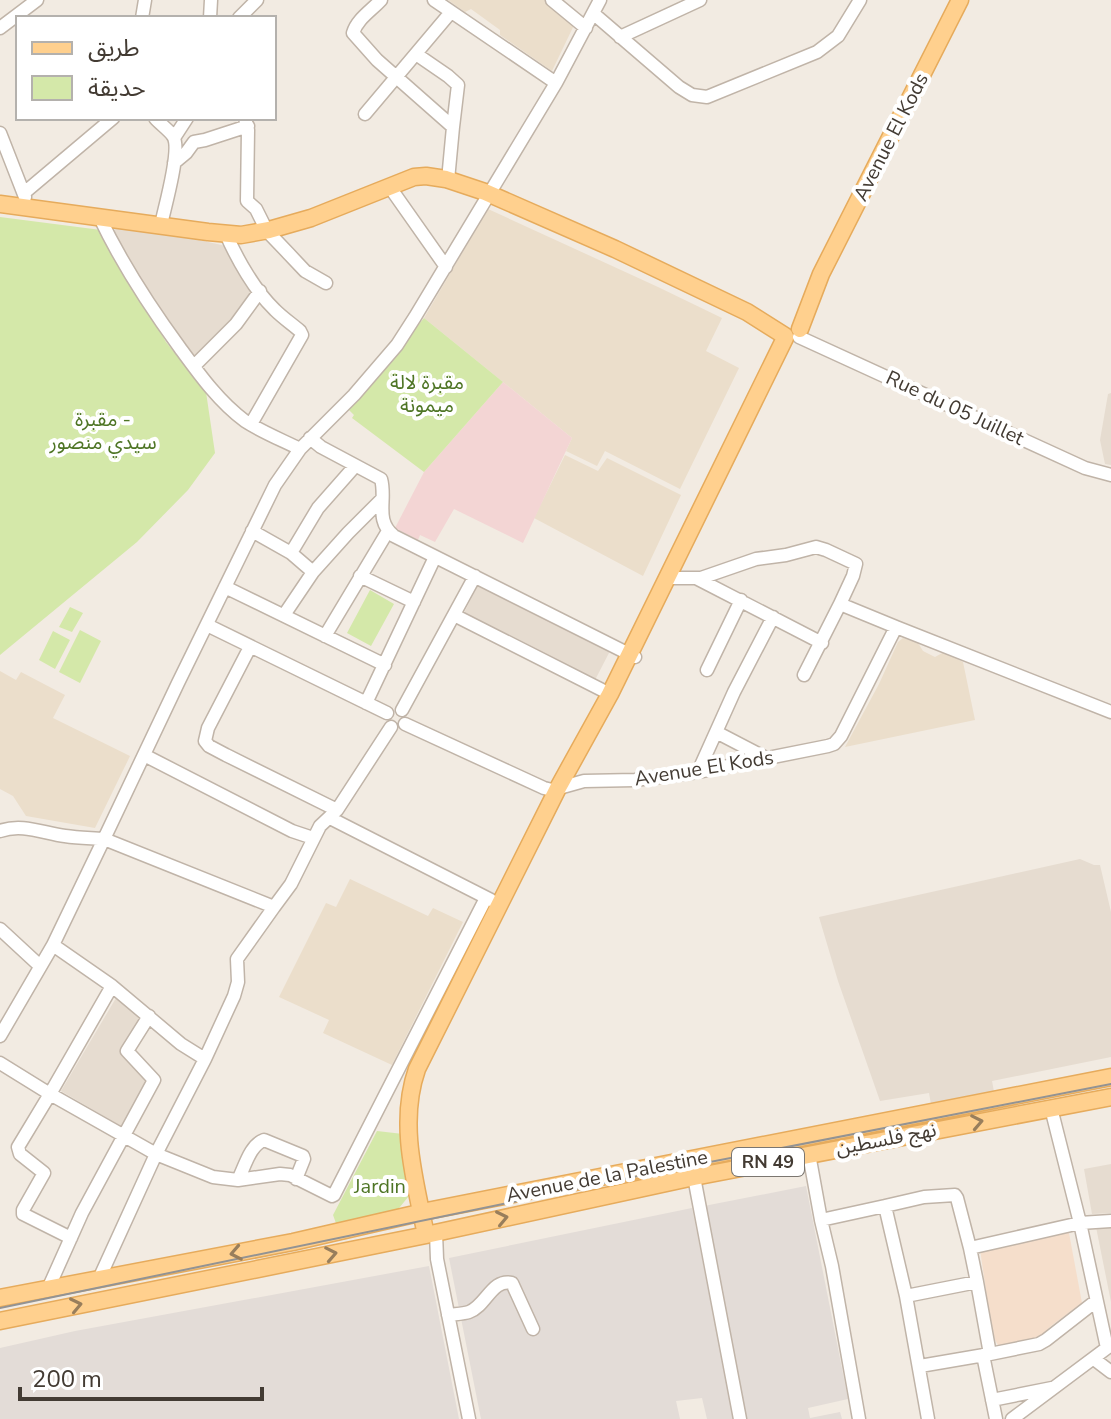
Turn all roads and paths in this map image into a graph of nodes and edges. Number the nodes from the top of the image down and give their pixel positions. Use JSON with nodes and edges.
{"nodes":[{"id":1,"x":37,"y":0,"type":"edge"},
{"id":2,"x":257,"y":0,"type":"edge"},
{"id":3,"x":381,"y":0,"type":"edge"},
{"id":4,"x":434,"y":0,"type":"edge"},
{"id":5,"x":552,"y":0,"type":"edge"},
{"id":6,"x":600,"y":0,"type":"edge"},
{"id":7,"x":700,"y":0,"type":"edge"},
{"id":8,"x":847,"y":0,"type":"edge"},
{"id":9,"x":860,"y":0,"type":"edge"},
{"id":10,"x":960,"y":0,"type":"edge"},
{"id":11,"x":451,"y":12,"type":"junction"},
{"id":12,"x":853,"y":13,"type":"junction"},
{"id":13,"x":594,"y":14,"type":"junction"},
{"id":14,"x":241,"y":16,"type":"edge"},
{"id":15,"x":0,"y":28,"type":"edge"},
{"id":16,"x":586,"y":28,"type":"junction"},
{"id":17,"x":620,"y":37,"type":"junction"},
{"id":18,"x":416,"y":54,"type":"junction"},
{"id":19,"x":396,"y":78,"type":"junction"},
{"id":20,"x":556,"y":83,"type":"junction"},
{"id":21,"x":365,"y":114,"type":"dead end"},
{"id":22,"x":111,"y":120,"type":"edge"},
{"id":23,"x":157,"y":120,"type":"edge"},
{"id":24,"x":186,"y":120,"type":"edge"},
{"id":25,"x":246,"y":122,"type":"edge"},
{"id":26,"x":453,"y":127,"type":"junction"},
{"id":27,"x":0,"y":133,"type":"edge"},
{"id":28,"x":174,"y":138,"type":"junction"},
{"id":29,"x":174,"y":163,"type":"junction"},
{"id":30,"x":448,"y":180,"type":"junction"},
{"id":31,"x":389,"y":186,"type":"junction"},
{"id":32,"x":490,"y":194,"type":"junction"},
{"id":33,"x":26,"y":201,"type":"junction"},
{"id":34,"x":0,"y":204,"type":"edge"},
{"id":35,"x":100,"y":218,"type":"junction"},
{"id":36,"x":161,"y":225,"type":"junction"},
{"id":37,"x":267,"y":231,"type":"junction"},
{"id":38,"x":226,"y":234,"type":"junction"},
{"id":39,"x":446,"y":267,"type":"junction"},
{"id":40,"x":326,"y":283,"type":"dead end"},
{"id":41,"x":260,"y":291,"type":"junction"},
{"id":42,"x":791,"y":333,"type":"junction"},
{"id":43,"x":194,"y":366,"type":"junction"},
{"id":44,"x":251,"y":424,"type":"junction"},
{"id":45,"x":310,"y":438,"type":"junction"},
{"id":46,"x":300,"y":449,"type":"junction"},
{"id":47,"x":355,"y":466,"type":"junction"},
{"id":48,"x":1111,"y":475,"type":"edge"},
{"id":49,"x":381,"y":500,"type":"junction"},
{"id":50,"x":252,"y":531,"type":"junction"},
{"id":51,"x":388,"y":531,"type":"junction"},
{"id":52,"x":291,"y":553,"type":"junction"},
{"id":53,"x":435,"y":557,"type":"junction"},
{"id":54,"x":313,"y":572,"type":"junction"},
{"id":55,"x":360,"y":576,"type":"junction"},
{"id":56,"x":475,"y":576,"type":"junction"},
{"id":57,"x":672,"y":578,"type":"junction"},
{"id":58,"x":696,"y":578,"type":"junction"},
{"id":59,"x":225,"y":587,"type":"junction"},
{"id":60,"x":741,"y":600,"type":"junction"},
{"id":61,"x":414,"y":602,"type":"junction"},
{"id":62,"x":840,"y":604,"type":"junction"},
{"id":63,"x":284,"y":615,"type":"junction"},
{"id":64,"x":454,"y":615,"type":"junction"},
{"id":65,"x":773,"y":617,"type":"junction"},
{"id":66,"x":207,"y":625,"type":"junction"},
{"id":67,"x":896,"y":627,"type":"junction"},
{"id":68,"x":325,"y":636,"type":"junction"},
{"id":69,"x":822,"y":643,"type":"junction"},
{"id":70,"x":250,"y":647,"type":"junction"},
{"id":71,"x":633,"y":656,"type":"junction"},
{"id":72,"x":385,"y":665,"type":"junction"},
{"id":73,"x":707,"y":670,"type":"dead end"},
{"id":74,"x":804,"y":675,"type":"dead end"},
{"id":75,"x":610,"y":694,"type":"junction"},
{"id":76,"x":366,"y":703,"type":"junction"},
{"id":77,"x":402,"y":710,"type":"junction"},
{"id":78,"x":1111,"y":712,"type":"edge"},
{"id":79,"x":387,"y":713,"type":"junction"},
{"id":80,"x":405,"y":724,"type":"junction"},
{"id":81,"x":391,"y":727,"type":"junction"},
{"id":82,"x":716,"y":732,"type":"junction"},
{"id":83,"x":144,"y":755,"type":"junction"},
{"id":84,"x":766,"y":758,"type":"junction"},
{"id":85,"x":698,"y":772,"type":"junction"},
{"id":86,"x":562,"y":787,"type":"junction"},
{"id":87,"x":334,"y":814,"type":"junction"},
{"id":88,"x":0,"y":831,"type":"edge"},
{"id":89,"x":313,"y":838,"type":"junction"},
{"id":90,"x":104,"y":839,"type":"junction"},
{"id":91,"x":493,"y":901,"type":"junction"},
{"id":92,"x":274,"y":907,"type":"junction"},
{"id":93,"x":0,"y":929,"type":"edge"},
{"id":94,"x":53,"y":945,"type":"junction"},
{"id":95,"x":40,"y":966,"type":"junction"},
{"id":96,"x":112,"y":986,"type":"junction"},
{"id":97,"x":149,"y":1016,"type":"junction"},
{"id":98,"x":0,"y":1036,"type":"edge"},
{"id":99,"x":205,"y":1059,"type":"junction"},
{"id":100,"x":0,"y":1063,"type":"edge"},
{"id":101,"x":406,"y":1076,"type":"junction"},
{"id":102,"x":1111,"y":1077,"type":"edge"},
{"id":103,"x":50,"y":1094,"type":"junction"},
{"id":104,"x":1109,"y":1101,"type":"edge"},
{"id":105,"x":1051,"y":1108,"type":"junction"},
{"id":106,"x":123,"y":1135,"type":"junction"},
{"id":107,"x":156,"y":1154,"type":"junction"},
{"id":108,"x":809,"y":1154,"type":"junction"},
{"id":109,"x":694,"y":1177,"type":"junction"},
{"id":110,"x":296,"y":1179,"type":"junction"},
{"id":111,"x":238,"y":1180,"type":"junction"},
{"id":112,"x":885,"y":1206,"type":"junction"},
{"id":113,"x":427,"y":1211,"type":"junction"},
{"id":114,"x":821,"y":1220,"type":"junction"},
{"id":115,"x":1111,"y":1221,"type":"edge"},
{"id":116,"x":1080,"y":1223,"type":"junction"},
{"id":117,"x":431,"y":1234,"type":"junction"},
{"id":118,"x":71,"y":1238,"type":"junction"},
{"id":119,"x":970,"y":1248,"type":"junction"},
{"id":120,"x":99,"y":1279,"type":"junction"},
{"id":121,"x":977,"y":1282,"type":"junction"},
{"id":122,"x":48,"y":1289,"type":"junction"},
{"id":123,"x":906,"y":1296,"type":"junction"},
{"id":124,"x":0,"y":1298,"type":"edge"},
{"id":125,"x":1096,"y":1301,"type":"junction"},
{"id":126,"x":448,"y":1315,"type":"junction"},
{"id":127,"x":0,"y":1321,"type":"edge"},
{"id":128,"x":533,"y":1329,"type":"dead end"},
{"id":129,"x":1109,"y":1347,"type":"edge"},
{"id":130,"x":986,"y":1354,"type":"junction"},
{"id":131,"x":1094,"y":1359,"type":"junction"},
{"id":132,"x":920,"y":1366,"type":"junction"},
{"id":133,"x":1111,"y":1372,"type":"edge"},
{"id":134,"x":1055,"y":1387,"type":"junction"},
{"id":135,"x":992,"y":1400,"type":"junction"},
{"id":136,"x":469,"y":1419,"type":"edge"},
{"id":137,"x":740,"y":1419,"type":"edge"},
{"id":138,"x":859,"y":1419,"type":"edge"},
{"id":139,"x":928,"y":1419,"type":"edge"},
{"id":140,"x":996,"y":1419,"type":"edge"},
{"id":141,"x":1012,"y":1419,"type":"edge"}],
"edges":[{"from":1,"to":15,"type":"street"},
{"from":2,"to":14,"type":"street"},
{"from":3,"to":19,"type":"street"},
{"from":4,"to":11,"type":"street"},
{"from":5,"to":16,"type":"street"},
{"from":6,"to":13,"type":"street"},
{"from":7,"to":17,"type":"street"},
{"from":8,"to":12,"type":"street"},
{"from":9,"to":12,"type":"street"},
{"from":10,"to":42,"type":"main road","name":"Avenue El Kods"},
{"from":11,"to":18,"type":"street"},
{"from":11,"to":20,"type":"street"},
{"from":12,"to":17,"type":"street"},
{"from":13,"to":16,"type":"street"},
{"from":13,"to":17,"type":"street"},
{"from":16,"to":20,"type":"street"},
{"from":18,"to":19,"type":"street"},
{"from":18,"to":26,"type":"street"},
{"from":19,"to":21,"type":"street"},
{"from":19,"to":26,"type":"street"},
{"from":20,"to":32,"type":"street"},
{"from":22,"to":33,"type":"street"},
{"from":23,"to":28,"type":"street"},
{"from":24,"to":28,"type":"street"},
{"from":25,"to":29,"type":"street"},
{"from":25,"to":37,"type":"street"},
{"from":26,"to":30,"type":"street"},
{"from":27,"to":33,"type":"street"},
{"from":28,"to":29,"type":"street"},
{"from":29,"to":36,"type":"street"},
{"from":30,"to":31,"type":"main road"},
{"from":30,"to":32,"type":"main road"},
{"from":31,"to":37,"type":"main road"},
{"from":31,"to":39,"type":"street"},
{"from":32,"to":39,"type":"street"},
{"from":32,"to":42,"type":"main road"},
{"from":33,"to":34,"type":"main road"},
{"from":33,"to":35,"type":"main road"},
{"from":35,"to":36,"type":"main road"},
{"from":35,"to":43,"type":"street"},
{"from":36,"to":38,"type":"main road"},
{"from":37,"to":38,"type":"main road"},
{"from":37,"to":40,"type":"street"},
{"from":38,"to":41,"type":"street"},
{"from":39,"to":45,"type":"street"},
{"from":41,"to":43,"type":"street"},
{"from":41,"to":44,"type":"street"},
{"from":42,"to":48,"type":"street","name":"Rue du 05 Juillet"},
{"from":42,"to":57,"type":"main road","name":"Avenue El Kods"},
{"from":43,"to":44,"type":"street"},
{"from":44,"to":46,"type":"street"},
{"from":45,"to":46,"type":"street"},
{"from":45,"to":47,"type":"street"},
{"from":46,"to":50,"type":"street"},
{"from":47,"to":49,"type":"street"},
{"from":47,"to":52,"type":"street"},
{"from":49,"to":51,"type":"street"},
{"from":49,"to":54,"type":"street"},
{"from":50,"to":52,"type":"street"},
{"from":50,"to":59,"type":"street"},
{"from":51,"to":53,"type":"street"},
{"from":51,"to":55,"type":"street"},
{"from":52,"to":54,"type":"street"},
{"from":53,"to":56,"type":"street"},
{"from":53,"to":61,"type":"street"},
{"from":54,"to":63,"type":"street"},
{"from":55,"to":61,"type":"street"},
{"from":55,"to":68,"type":"street"},
{"from":56,"to":64,"type":"street"},
{"from":56,"to":71,"type":"street"},
{"from":57,"to":58,"type":"street"},
{"from":57,"to":71,"type":"main road","name":"Avenue El Kods"},
{"from":58,"to":60,"type":"street"},
{"from":58,"to":62,"type":"street"},
{"from":59,"to":63,"type":"street"},
{"from":59,"to":66,"type":"street"},
{"from":60,"to":65,"type":"street"},
{"from":60,"to":73,"type":"street"},
{"from":61,"to":72,"type":"street"},
{"from":62,"to":67,"type":"street"},
{"from":62,"to":69,"type":"street"},
{"from":63,"to":68,"type":"street"},
{"from":64,"to":75,"type":"street"},
{"from":64,"to":77,"type":"street"},
{"from":65,"to":69,"type":"street"},
{"from":65,"to":82,"type":"street"},
{"from":66,"to":70,"type":"street"},
{"from":66,"to":83,"type":"street"},
{"from":67,"to":78,"type":"street"},
{"from":67,"to":84,"type":"street","name":"Avenue El Kods"},
{"from":68,"to":72,"type":"street"},
{"from":69,"to":74,"type":"street"},
{"from":70,"to":76,"type":"street"},
{"from":70,"to":87,"type":"street"},
{"from":71,"to":75,"type":"main road","name":"Avenue El Kods"},
{"from":71,"to":86,"type":"main road","name":"Avenue El Kods"},
{"from":72,"to":76,"type":"street"},
{"from":75,"to":86,"type":"main road","name":"Avenue El Kods"},
{"from":76,"to":79,"type":"street"},
{"from":77,"to":79,"type":"street"},
{"from":77,"to":80,"type":"street"},
{"from":79,"to":81,"type":"street"},
{"from":80,"to":81,"type":"street"},
{"from":80,"to":86,"type":"street"},
{"from":81,"to":87,"type":"street"},
{"from":82,"to":84,"type":"street"},
{"from":82,"to":85,"type":"street"},
{"from":83,"to":89,"type":"street"},
{"from":83,"to":90,"type":"street"},
{"from":84,"to":85,"type":"street","name":"Avenue El Kods"},
{"from":85,"to":86,"type":"street","name":"Avenue El Kods"},
{"from":86,"to":91,"type":"main road"},
{"from":86,"to":113,"type":"main road"},
{"from":87,"to":89,"type":"street"},
{"from":87,"to":91,"type":"street"},
{"from":88,"to":90,"type":"street"},
{"from":89,"to":92,"type":"street"},
{"from":90,"to":92,"type":"street"},
{"from":90,"to":94,"type":"street"},
{"from":91,"to":101,"type":"main road"},
{"from":92,"to":99,"type":"street"},
{"from":93,"to":95,"type":"street"},
{"from":94,"to":95,"type":"street"},
{"from":94,"to":96,"type":"street"},
{"from":95,"to":98,"type":"street"},
{"from":96,"to":97,"type":"street"},
{"from":96,"to":103,"type":"street"},
{"from":97,"to":99,"type":"street"},
{"from":97,"to":106,"type":"street"},
{"from":99,"to":107,"type":"street"},
{"from":100,"to":103,"type":"street"},
{"from":101,"to":110,"type":"street"},
{"from":101,"to":113,"type":"main road"},
{"from":102,"to":113,"type":"main road","name":"Avenue de la Palestine","number":"RN 49"},
{"from":103,"to":106,"type":"street"},
{"from":103,"to":118,"type":"street"},
{"from":104,"to":105,"type":"main road","name":"نهج فلسطين","number":"RN 49"},
{"from":108,"to":105,"type":"main road","name":"نهج فلسطين","number":"RN 49","one_way":true},
{"from":105,"to":116,"type":"street"},
{"from":106,"to":107,"type":"street"},
{"from":106,"to":118,"type":"street"},
{"from":107,"to":111,"type":"street"},
{"from":107,"to":120,"type":"street"},
{"from":108,"to":109,"type":"main road","name":"نهج فلسطين","number":"RN 49"},
{"from":108,"to":114,"type":"street"},
{"from":117,"to":109,"type":"main road","name":"نهج فلسطين","number":"RN 49","one_way":true},
{"from":109,"to":137,"type":"street"},
{"from":110,"to":111,"type":"street"},
{"from":110,"to":111,"type":"street"},
{"from":112,"to":114,"type":"street"},
{"from":112,"to":119,"type":"street"},
{"from":112,"to":123,"type":"street"},
{"from":113,"to":117,"type":"main road"},
{"from":113,"to":120,"type":"main road","number":"RN 49","one_way":true},
{"from":114,"to":138,"type":"street"},
{"from":115,"to":116,"type":"street"},
{"from":116,"to":119,"type":"street"},
{"from":116,"to":125,"type":"street"},
{"from":117,"to":126,"type":"street"},
{"from":127,"to":117,"type":"main road","number":"RN 49","one_way":true},
{"from":118,"to":122,"type":"street"},
{"from":119,"to":121,"type":"street"},
{"from":120,"to":122,"type":"main road","number":"RN 49"},
{"from":121,"to":123,"type":"street"},
{"from":121,"to":130,"type":"street"},
{"from":122,"to":124,"type":"main road","number":"RN 49"},
{"from":123,"to":132,"type":"street"},
{"from":125,"to":129,"type":"street"},
{"from":125,"to":130,"type":"street"},
{"from":126,"to":128,"type":"street"},
{"from":126,"to":136,"type":"street"},
{"from":129,"to":131,"type":"street"},
{"from":130,"to":132,"type":"street"},
{"from":130,"to":135,"type":"street"},
{"from":131,"to":133,"type":"street"},
{"from":131,"to":134,"type":"street"},
{"from":132,"to":139,"type":"street"},
{"from":134,"to":135,"type":"street"},
{"from":134,"to":141,"type":"street"},
{"from":135,"to":140,"type":"street"}]}
